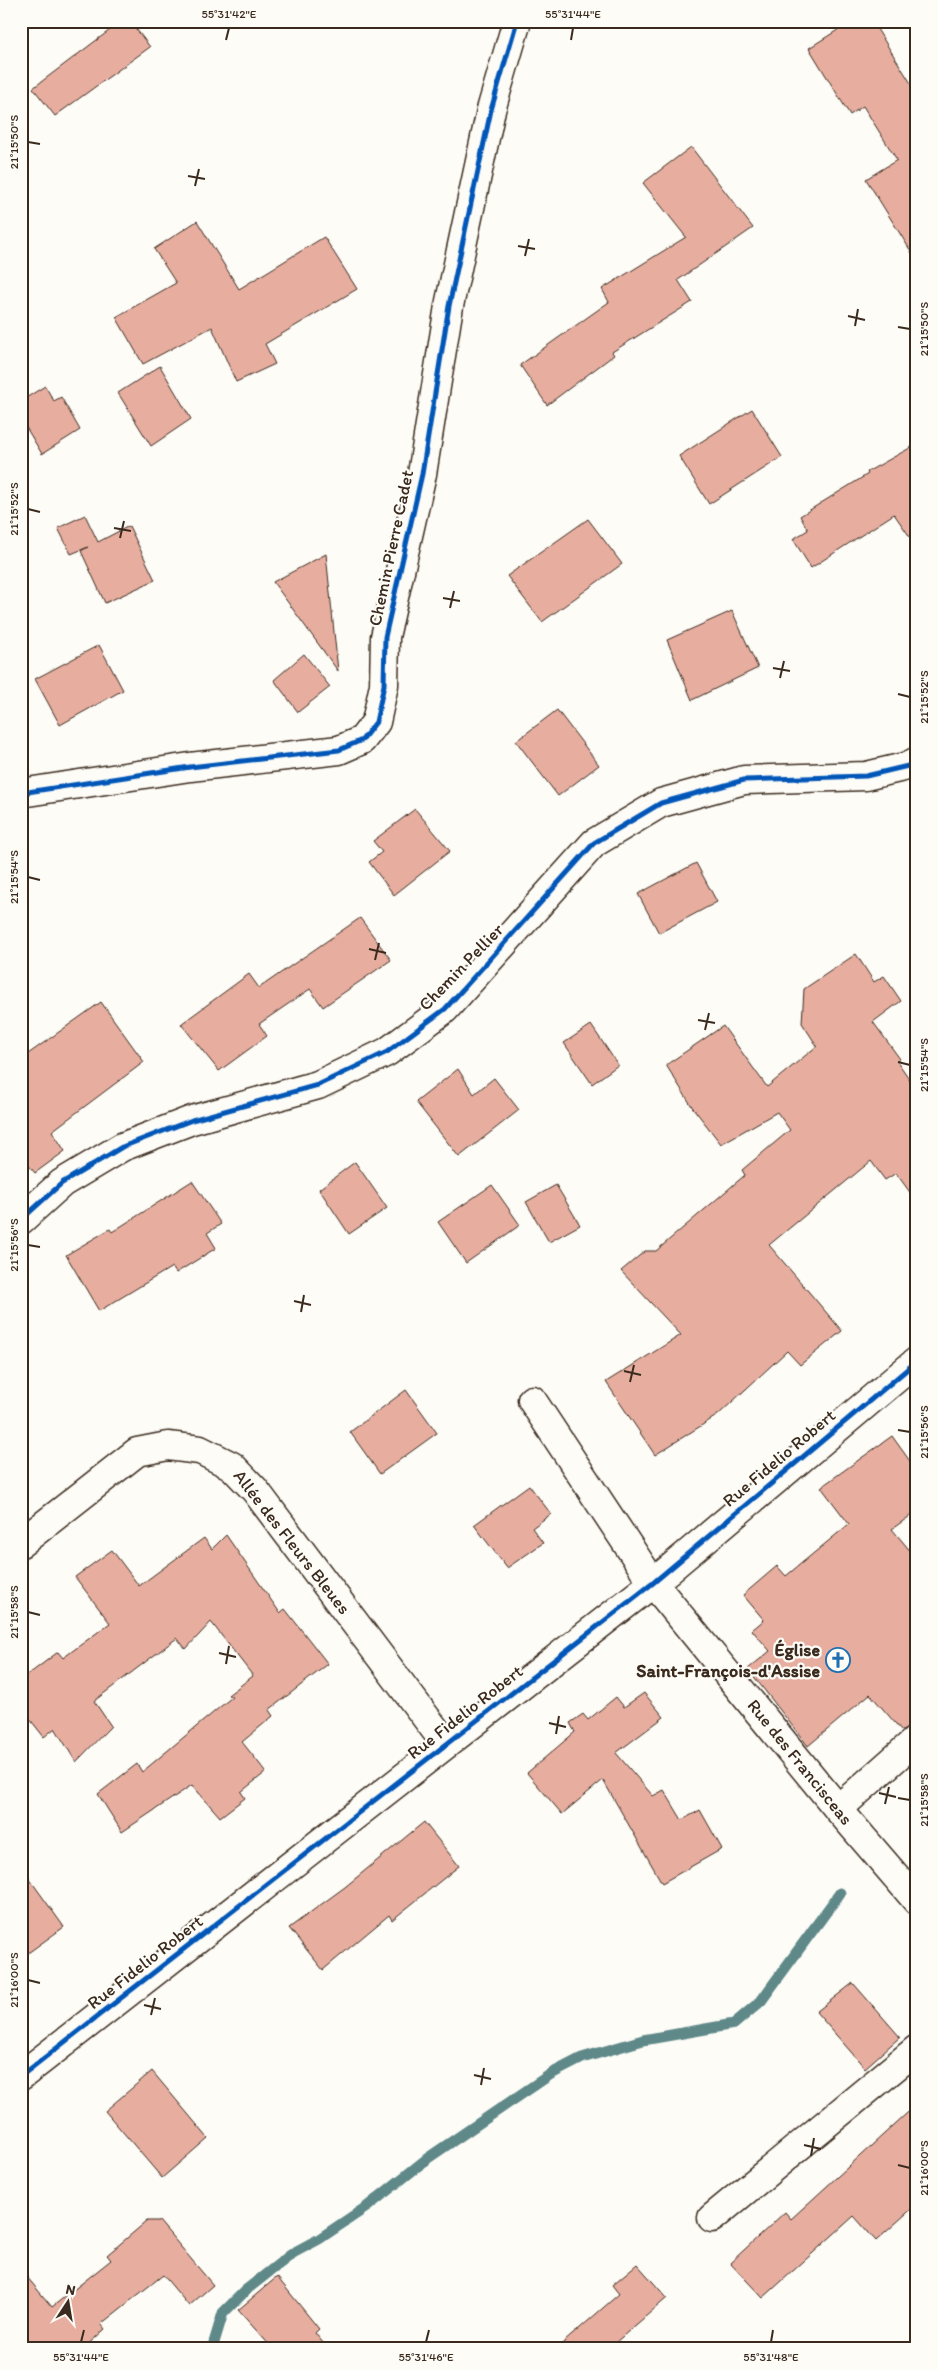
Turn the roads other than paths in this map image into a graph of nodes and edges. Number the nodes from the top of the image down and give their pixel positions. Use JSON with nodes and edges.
{"nodes":[{"id":1,"x":517,"y":21,"type":"edge"},
{"id":2,"x":917,"y":761,"type":"edge"},
{"id":3,"x":21,"y":793,"type":"edge"},
{"id":4,"x":21,"y":1220,"type":"edge"},
{"id":5,"x":917,"y":1360,"type":"edge"},
{"id":6,"x":532,"y":1400,"type":"dead end"},
{"id":7,"x":21,"y":1543,"type":"edge"},
{"id":8,"x":653,"y":1582,"type":"junction"},
{"id":9,"x":917,"y":1739,"type":"edge"},
{"id":10,"x":446,"y":1744,"type":"junction"},
{"id":11,"x":838,"y":1809,"type":"junction"},
{"id":12,"x":917,"y":1901,"type":"edge"},
{"id":13,"x":917,"y":2049,"type":"edge"},
{"id":14,"x":21,"y":2076,"type":"edge"},
{"id":15,"x":712,"y":2218,"type":"dead end"}],
"edges":[{"from":1,"to":3,"type":"street","name":"Chemin Pierre Cadet"},
{"from":2,"to":4,"type":"street","name":"Chemin Pellier"},
{"from":5,"to":8,"type":"street","name":"Rue Fidelio Robert"},
{"from":6,"to":8,"type":"street","name":"Rue des Francisceas"},
{"from":7,"to":10,"type":"street","name":"Allée des Fleurs Bleues"},
{"from":8,"to":10,"type":"street","name":"Rue Fidelio Robert"},
{"from":8,"to":11,"type":"street","name":"Rue des Francisceas"},
{"from":9,"to":11,"type":"street"},
{"from":10,"to":14,"type":"street","name":"Rue Fidelio Robert"},
{"from":11,"to":12,"type":"street","name":"Rue des Francisceas"},
{"from":13,"to":15,"type":"street"}]}
